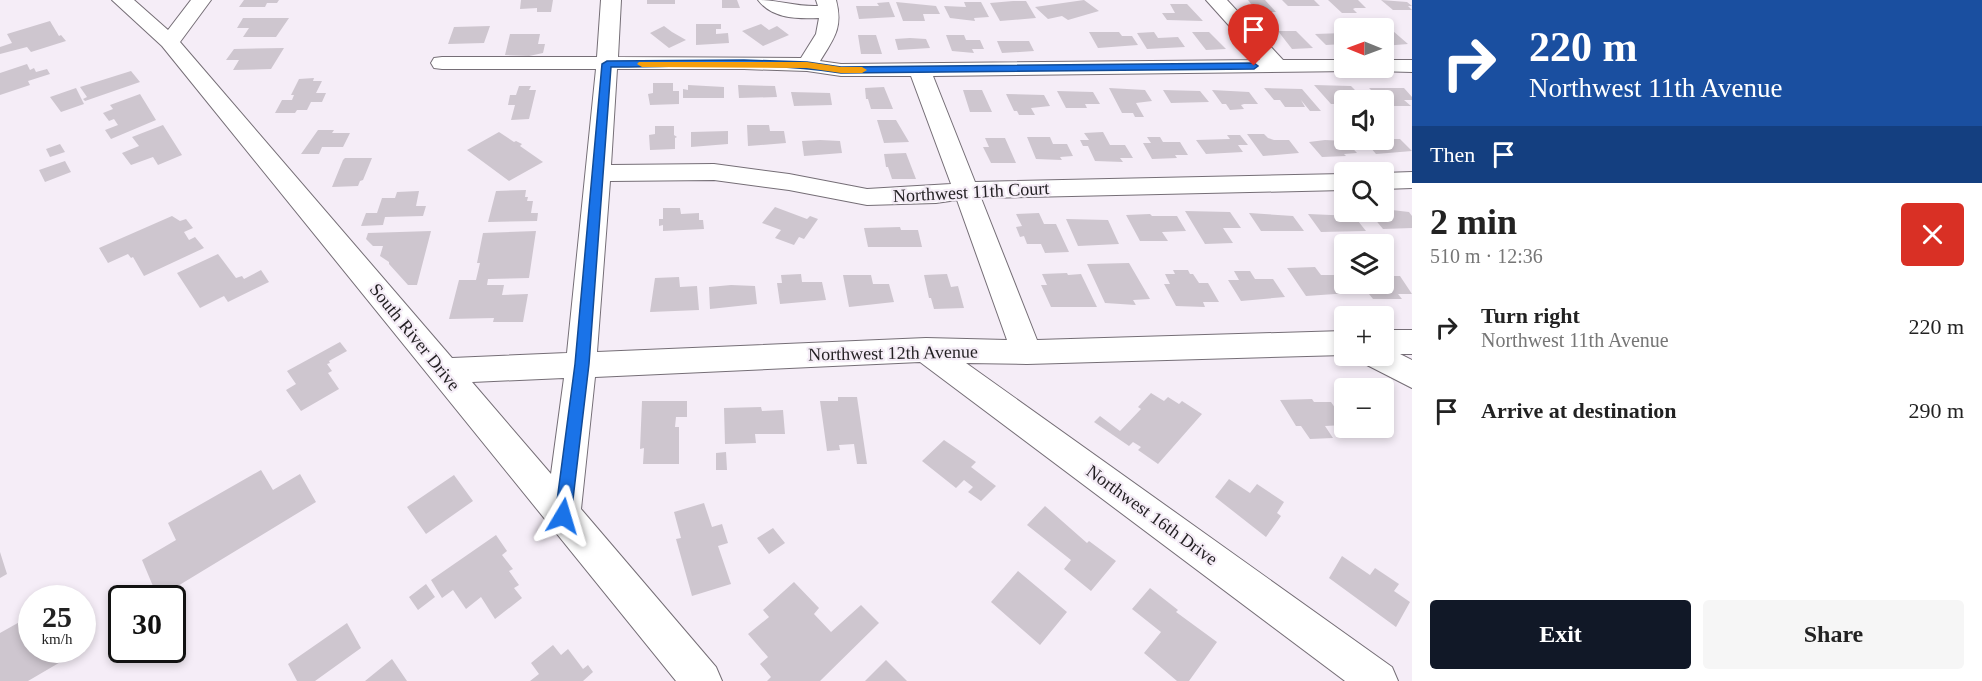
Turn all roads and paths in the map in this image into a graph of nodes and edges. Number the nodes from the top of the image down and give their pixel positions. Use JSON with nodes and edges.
{"nodes":[{"id":1,"x":122,"y":0,"type":"edge"},
{"id":2,"x":201,"y":0,"type":"edge"},
{"id":3,"x":611,"y":0,"type":"edge"},
{"id":4,"x":768,"y":0,"type":"edge"},
{"id":5,"x":1216,"y":0,"type":"edge"},
{"id":6,"x":828,"y":6,"type":"edge"},
{"id":7,"x":169,"y":42,"type":"junction"},
{"id":8,"x":442,"y":63,"type":"dead end"},
{"id":9,"x":607,"y":64,"type":"junction"},
{"id":10,"x":807,"y":65,"type":"junction"},
{"id":11,"x":1277,"y":66,"type":"junction"},
{"id":12,"x":1334,"y":66,"type":"edge"},
{"id":13,"x":1394,"y":66,"type":"edge"},
{"id":14,"x":1412,"y":66,"type":"edge"},
{"id":15,"x":920,"y":70,"type":"junction"},
{"id":16,"x":599,"y":173,"type":"junction"},
{"id":17,"x":1412,"y":180,"type":"edge"},
{"id":18,"x":1394,"y":181,"type":"edge"},
{"id":19,"x":1334,"y":182,"type":"edge"},
{"id":20,"x":967,"y":190,"type":"junction"},
{"id":21,"x":1394,"y":342,"type":"edge"},
{"id":22,"x":1412,"y":342,"type":"edge"},
{"id":23,"x":1334,"y":343,"type":"edge"},
{"id":24,"x":926,"y":350,"type":"junction"},
{"id":25,"x":1027,"y":352,"type":"junction"},
{"id":26,"x":582,"y":364,"type":"junction"},
{"id":27,"x":1394,"y":365,"type":"edge"},
{"id":28,"x":443,"y":372,"type":"junction"},
{"id":29,"x":1412,"y":375,"type":"edge"},
{"id":30,"x":563,"y":516,"type":"junction"},
{"id":31,"x":702,"y":681,"type":"edge"},
{"id":32,"x":1378,"y":681,"type":"edge"}],
"edges":[{"from":1,"to":7,"type":"street","name":"South River Drive"},
{"from":2,"to":7,"type":"street"},
{"from":3,"to":9,"type":"street"},
{"from":4,"to":6,"type":"street"},
{"from":5,"to":11,"type":"street"},
{"from":6,"to":10,"type":"street"},
{"from":7,"to":28,"type":"street","name":"South River Drive"},
{"from":8,"to":9,"type":"street"},
{"from":9,"to":10,"type":"street"},
{"from":9,"to":16,"type":"street"},
{"from":10,"to":15,"type":"street"},
{"from":11,"to":12,"type":"street"},
{"from":11,"to":15,"type":"street"},
{"from":13,"to":14,"type":"street"},
{"from":15,"to":20,"type":"street"},
{"from":16,"to":20,"type":"street","name":"Northwest 11th Court"},
{"from":16,"to":26,"type":"street"},
{"from":17,"to":18,"type":"street"},
{"from":19,"to":20,"type":"street","name":"Northwest 11th Court"},
{"from":20,"to":25,"type":"street"},
{"from":21,"to":22,"type":"street"},
{"from":23,"to":25,"type":"street","name":"Northwest 12th Avenue"},
{"from":24,"to":25,"type":"street","name":"Northwest 12th Avenue"},
{"from":24,"to":26,"type":"street","name":"Northwest 12th Avenue"},
{"from":24,"to":32,"type":"street","name":"Northwest 16th Drive"},
{"from":26,"to":28,"type":"street","name":"Northwest 12th Avenue"},
{"from":26,"to":30,"type":"street"},
{"from":27,"to":29,"type":"street"},
{"from":28,"to":30,"type":"street","name":"South River Drive"},
{"from":30,"to":31,"type":"street","name":"South River Drive"}]}
